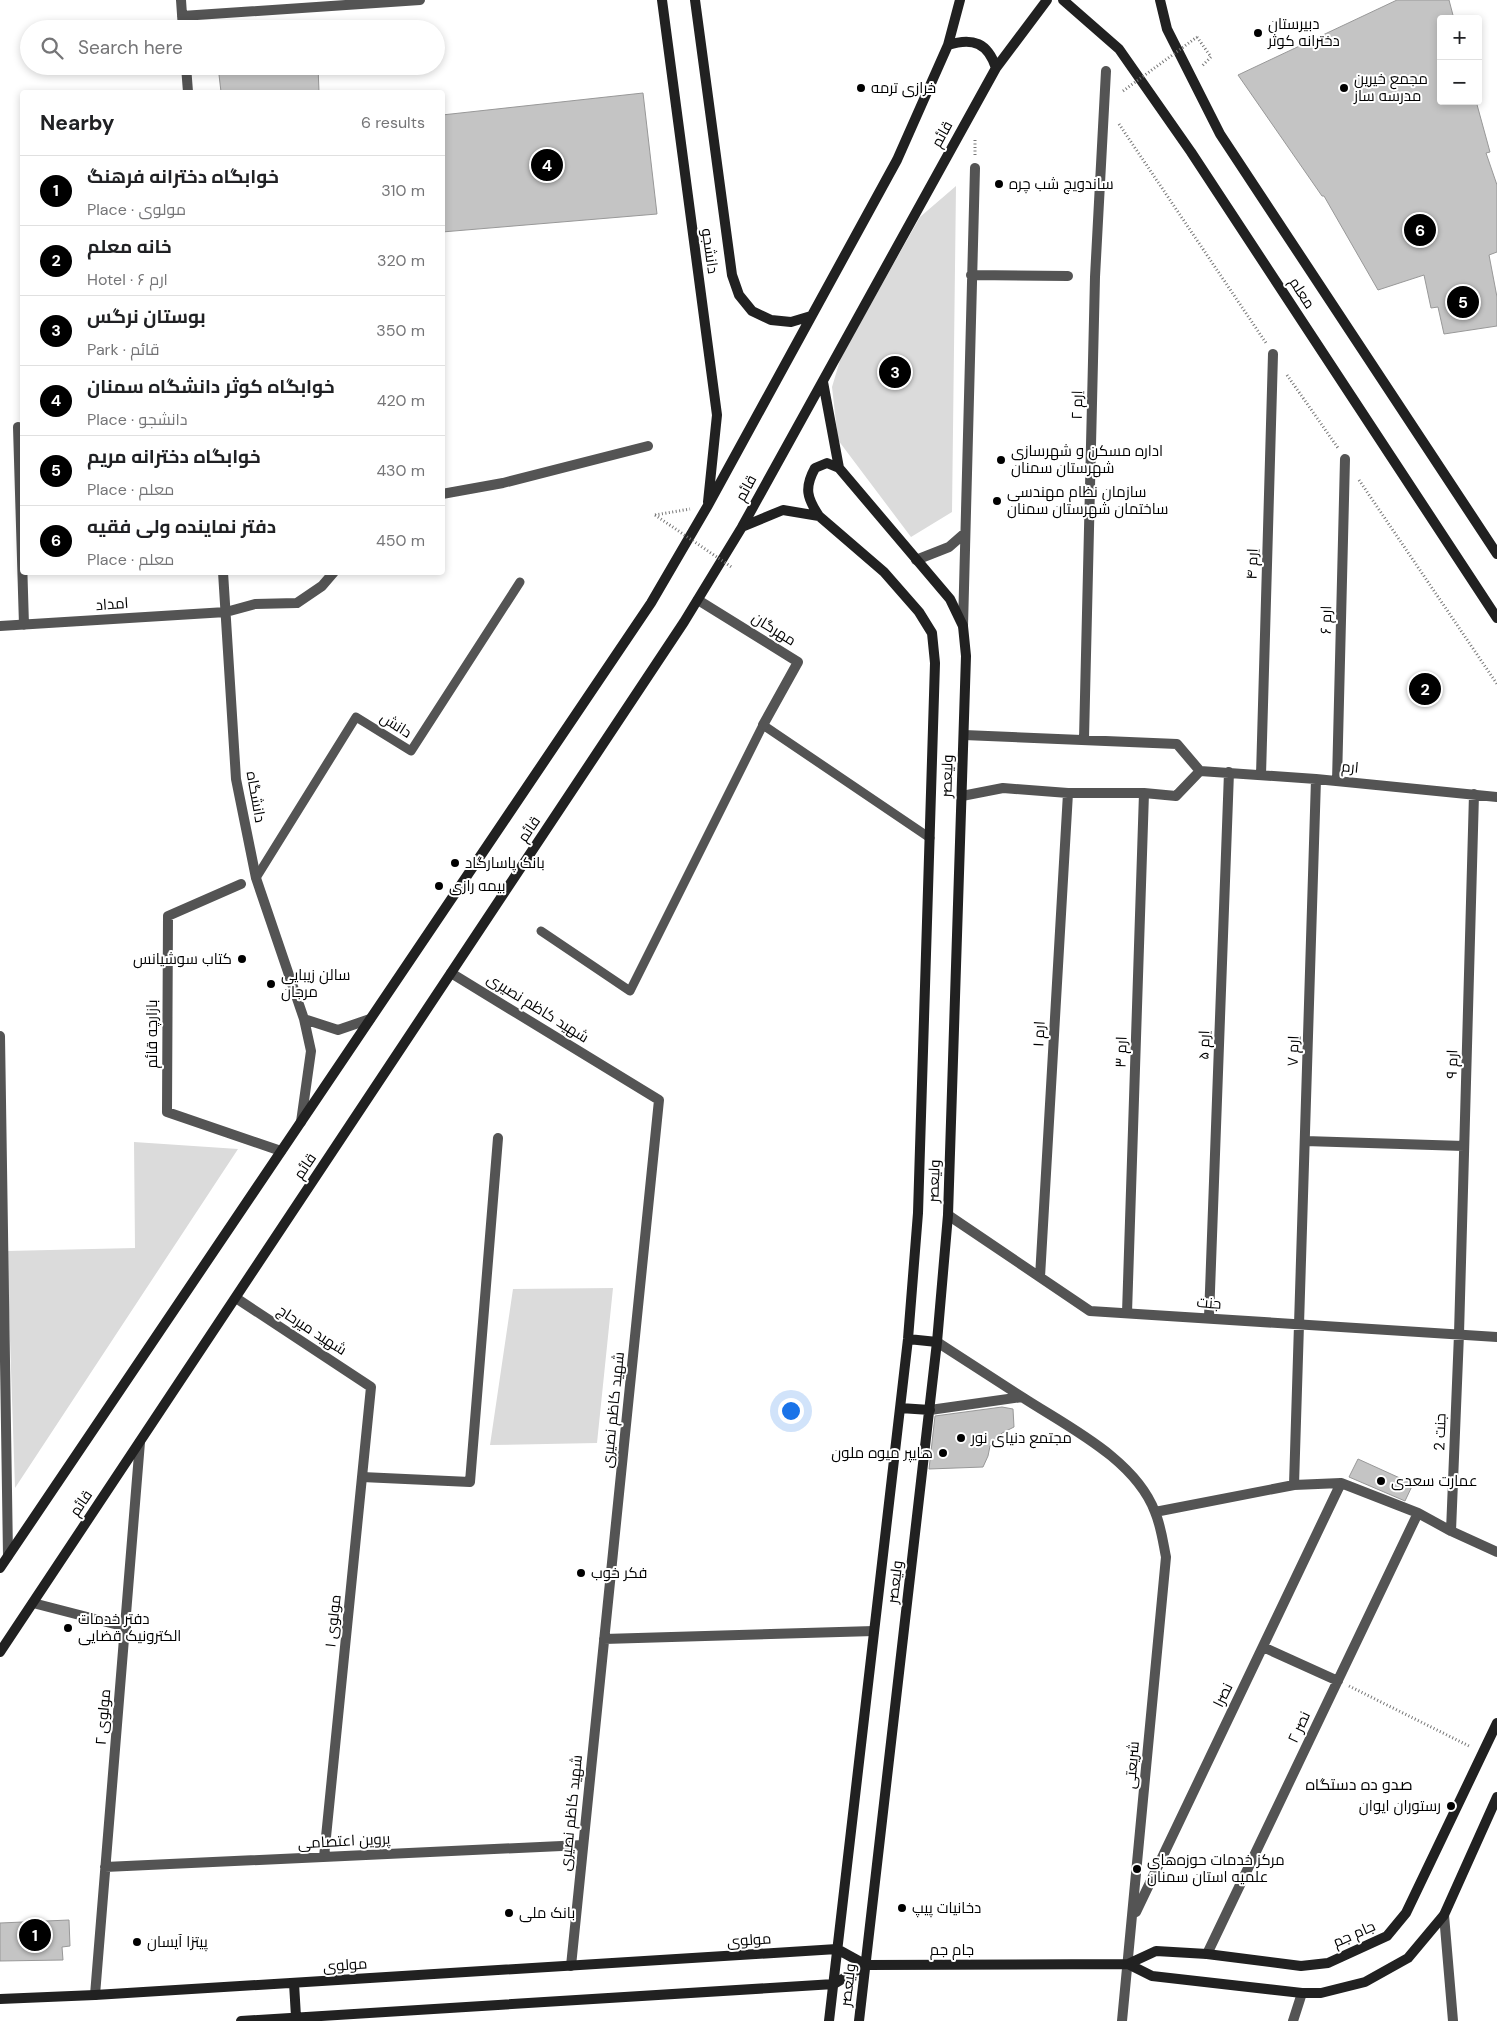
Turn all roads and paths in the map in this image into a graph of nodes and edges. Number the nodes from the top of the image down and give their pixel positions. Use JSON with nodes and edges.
{"nodes":[{"id":1,"x":181,"y":0,"type":"edge"},
{"id":2,"x":420,"y":0,"type":"edge"},
{"id":3,"x":662,"y":0,"type":"edge"},
{"id":4,"x":695,"y":0,"type":"edge"},
{"id":5,"x":960,"y":0,"type":"edge"},
{"id":6,"x":1047,"y":0,"type":"edge"},
{"id":7,"x":1063,"y":0,"type":"edge"},
{"id":8,"x":1160,"y":0,"type":"edge"},
{"id":9,"x":396,"y":1,"type":"edge"},
{"id":10,"x":182,"y":16,"type":"junction"},
{"id":11,"x":182,"y":20,"type":"edge"},
{"id":12,"x":948,"y":45,"type":"junction"},
{"id":13,"x":1211,"y":57,"type":"dead end"},
{"id":14,"x":996,"y":68,"type":"junction"},
{"id":15,"x":1106,"y":71,"type":"dead end"},
{"id":16,"x":187,"y":75,"type":"edge"},
{"id":17,"x":188,"y":90,"type":"edge"},
{"id":18,"x":1123,"y":91,"type":"dead end"},
{"id":19,"x":1104,"y":103,"type":"junction"},
{"id":20,"x":975,"y":168,"type":"dead end"},
{"id":21,"x":971,"y":275,"type":"junction"},
{"id":22,"x":1068,"y":276,"type":"dead end"},
{"id":23,"x":811,"y":316,"type":"junction"},
{"id":24,"x":1273,"y":354,"type":"junction"},
{"id":25,"x":823,"y":382,"type":"junction"},
{"id":26,"x":18,"y":427,"type":"dead end"},
{"id":27,"x":648,"y":446,"type":"dead end"},
{"id":28,"x":1345,"y":459,"type":"junction"},
{"id":29,"x":839,"y":468,"type":"junction"},
{"id":30,"x":20,"y":493,"type":"edge"},
{"id":31,"x":445,"y":493,"type":"edge"},
{"id":32,"x":708,"y":506,"type":"junction"},
{"id":33,"x":819,"y":516,"type":"junction"},
{"id":34,"x":742,"y":527,"type":"junction"},
{"id":35,"x":965,"y":533,"type":"junction"},
{"id":36,"x":1497,"y":554,"type":"edge"},
{"id":37,"x":916,"y":560,"type":"junction"},
{"id":38,"x":733,"y":568,"type":"dead end"},
{"id":39,"x":22,"y":575,"type":"edge"},
{"id":40,"x":223,"y":575,"type":"edge"},
{"id":41,"x":331,"y":575,"type":"edge"},
{"id":42,"x":520,"y":582,"type":"dead end"},
{"id":43,"x":698,"y":600,"type":"junction"},
{"id":44,"x":226,"y":612,"type":"junction"},
{"id":45,"x":1497,"y":618,"type":"edge"},
{"id":46,"x":24,"y":625,"type":"junction"},
{"id":47,"x":0,"y":626,"type":"edge"},
{"id":48,"x":963,"y":626,"type":"junction"},
{"id":49,"x":1497,"y":684,"type":"edge"},
{"id":50,"x":763,"y":725,"type":"junction"},
{"id":51,"x":964,"y":735,"type":"junction"},
{"id":52,"x":1084,"y":739,"type":"junction"},
{"id":53,"x":1200,"y":771,"type":"junction"},
{"id":54,"x":1229,"y":772,"type":"junction"},
{"id":55,"x":1261,"y":775,"type":"junction"},
{"id":56,"x":1316,"y":779,"type":"junction"},
{"id":57,"x":1337,"y":781,"type":"junction"},
{"id":58,"x":1144,"y":792,"type":"junction"},
{"id":59,"x":1068,"y":793,"type":"junction"},
{"id":60,"x":1474,"y":794,"type":"junction"},
{"id":61,"x":962,"y":796,"type":"junction"},
{"id":62,"x":1497,"y":797,"type":"edge"},
{"id":63,"x":930,"y":838,"type":"junction"},
{"id":64,"x":256,"y":878,"type":"junction"},
{"id":65,"x":241,"y":884,"type":"dead end"},
{"id":66,"x":541,"y":931,"type":"dead end"},
{"id":67,"x":452,"y":973,"type":"junction"},
{"id":68,"x":304,"y":1019,"type":"junction"},
{"id":69,"x":370,"y":1019,"type":"junction"},
{"id":70,"x":0,"y":1036,"type":"edge"},
{"id":71,"x":301,"y":1122,"type":"junction"},
{"id":72,"x":498,"y":1138,"type":"dead end"},
{"id":73,"x":1305,"y":1141,"type":"junction"},
{"id":74,"x":1464,"y":1146,"type":"junction"},
{"id":75,"x":281,"y":1151,"type":"junction"},
{"id":76,"x":948,"y":1215,"type":"junction"},
{"id":77,"x":1040,"y":1277,"type":"junction"},
{"id":78,"x":236,"y":1298,"type":"junction"},
{"id":79,"x":1127,"y":1313,"type":"junction"},
{"id":80,"x":1209,"y":1318,"type":"junction"},
{"id":81,"x":1300,"y":1324,"type":"junction"},
{"id":82,"x":1459,"y":1334,"type":"junction"},
{"id":83,"x":1497,"y":1337,"type":"edge"},
{"id":84,"x":908,"y":1339,"type":"junction"},
{"id":85,"x":937,"y":1342,"type":"junction"},
{"id":86,"x":372,"y":1388,"type":"joint"},
{"id":87,"x":1022,"y":1397,"type":"junction"},
{"id":88,"x":900,"y":1408,"type":"junction"},
{"id":89,"x":930,"y":1410,"type":"junction"},
{"id":90,"x":140,"y":1442,"type":"junction"},
{"id":91,"x":362,"y":1477,"type":"junction"},
{"id":92,"x":1342,"y":1483,"type":"junction"},
{"id":93,"x":1294,"y":1484,"type":"junction"},
{"id":94,"x":1155,"y":1512,"type":"junction"},
{"id":95,"x":1418,"y":1513,"type":"junction"},
{"id":96,"x":1451,"y":1531,"type":"junction"},
{"id":97,"x":1497,"y":1552,"type":"edge"},
{"id":98,"x":8,"y":1556,"type":"junction"},
{"id":99,"x":0,"y":1568,"type":"edge"},
{"id":100,"x":33,"y":1603,"type":"junction"},
{"id":101,"x":126,"y":1627,"type":"junction"},
{"id":102,"x":874,"y":1631,"type":"junction"},
{"id":103,"x":604,"y":1639,"type":"junction"},
{"id":104,"x":1263,"y":1647,"type":"junction"},
{"id":105,"x":0,"y":1652,"type":"edge"},
{"id":106,"x":1338,"y":1680,"type":"junction"},
{"id":107,"x":1497,"y":1722,"type":"edge"},
{"id":108,"x":1483,"y":1753,"type":"junction"},
{"id":109,"x":1497,"y":1797,"type":"edge"},
{"id":110,"x":583,"y":1845,"type":"junction"},
{"id":111,"x":324,"y":1857,"type":"junction"},
{"id":112,"x":105,"y":1867,"type":"junction"},
{"id":113,"x":1444,"y":1915,"type":"junction"},
{"id":114,"x":1132,"y":1920,"type":"junction"},
{"id":115,"x":837,"y":1949,"type":"junction"},
{"id":116,"x":1208,"y":1954,"type":"junction"},
{"id":117,"x":1128,"y":1964,"type":"junction"},
{"id":118,"x":866,"y":1965,"type":"junction"},
{"id":119,"x":571,"y":1966,"type":"junction"},
{"id":120,"x":294,"y":1983,"type":"junction"},
{"id":121,"x":834,"y":1984,"type":"junction"},
{"id":122,"x":1302,"y":1993,"type":"junction"},
{"id":123,"x":94,"y":1995,"type":"junction"},
{"id":124,"x":0,"y":1999,"type":"edge"},
{"id":125,"x":296,"y":2019,"type":"edge"},
{"id":126,"x":241,"y":2021,"type":"edge"},
{"id":127,"x":829,"y":2021,"type":"edge"},
{"id":128,"x":859,"y":2021,"type":"edge"},
{"id":129,"x":1122,"y":2021,"type":"edge"},
{"id":130,"x":1292,"y":2021,"type":"edge"},
{"id":131,"x":1453,"y":2021,"type":"edge"}],
"edges":[{"from":1,"to":10,"type":"street"},
{"from":2,"to":9,"type":"street"},
{"from":3,"to":32,"type":"main road","name":"دانشجو"},
{"from":4,"to":23,"type":"main road","name":"دانشجو"},
{"from":5,"to":12,"type":"main road","name":"قائم"},
{"from":6,"to":14,"type":"main road","name":"قائم"},
{"from":7,"to":45,"type":"main road","name":"معلم"},
{"from":8,"to":36,"type":"main road","name":"معلم"},
{"from":9,"to":10,"type":"street"},
{"from":10,"to":11,"type":"street"},
{"from":12,"to":14,"type":"main road"},
{"from":12,"to":23,"type":"main road","name":"قائم"},
{"from":13,"to":18,"type":"path","bridge":true},
{"from":14,"to":25,"type":"main road","name":"قائم"},
{"from":15,"to":19,"type":"street","name":"اِرم ۲"},
{"from":16,"to":17,"type":"street"},
{"from":19,"to":24,"type":"path"},
{"from":19,"to":52,"type":"street","name":"اِرم ۲"},
{"from":20,"to":21,"type":"street"},
{"from":21,"to":22,"type":"street"},
{"from":21,"to":35,"type":"street"},
{"from":23,"to":32,"type":"main road","name":"قائم"},
{"from":24,"to":28,"type":"path"},
{"from":24,"to":55,"type":"street","name":"اِرم ۴"},
{"from":25,"to":29,"type":"main road","name":"ولیعصر"},
{"from":25,"to":34,"type":"main road","name":"قائم"},
{"from":26,"to":30,"type":"street"},
{"from":27,"to":31,"type":"street"},
{"from":28,"to":49,"type":"path"},
{"from":28,"to":57,"type":"street","name":"ارم ۶"},
{"from":29,"to":33,"type":"main road"},
{"from":29,"to":37,"type":"main road","name":"ولیعصر"},
{"from":32,"to":38,"type":"path","bridge":true},
{"from":32,"to":69,"type":"main road","name":"قائم"},
{"from":33,"to":34,"type":"main road"},
{"from":33,"to":63,"type":"main road","name":"ولیعصر"},
{"from":34,"to":43,"type":"main road","name":"قائم"},
{"from":35,"to":37,"type":"street"},
{"from":35,"to":48,"type":"street"},
{"from":37,"to":48,"type":"main road","name":"ولیعصر"},
{"from":39,"to":46,"type":"street"},
{"from":40,"to":44,"type":"street","name":"دانشگاه"},
{"from":41,"to":44,"type":"street","name":"امداد"},
{"from":42,"to":64,"type":"lane","name":"دانش"},
{"from":43,"to":50,"type":"street","name":"مهرگان"},
{"from":43,"to":67,"type":"main road","name":"قائم"},
{"from":44,"to":46,"type":"street","name":"امداد"},
{"from":44,"to":64,"type":"street","name":"دانشگاه"},
{"from":46,"to":47,"type":"street","name":"امداد"},
{"from":48,"to":51,"type":"main road","name":"ولیعصر"},
{"from":50,"to":63,"type":"lane"},
{"from":50,"to":66,"type":"lane"},
{"from":51,"to":52,"type":"street"},
{"from":51,"to":61,"type":"main road","name":"ولیعصر"},
{"from":52,"to":53,"type":"street"},
{"from":53,"to":54,"type":"street","name":"ارم"},
{"from":53,"to":58,"type":"street"},
{"from":54,"to":55,"type":"street","name":"ارم"},
{"from":54,"to":80,"type":"street","name":"اِرم ۵"},
{"from":55,"to":56,"type":"street","name":"ارم"},
{"from":56,"to":57,"type":"street","name":"ارم"},
{"from":56,"to":73,"type":"street","name":"اِرم ۷"},
{"from":57,"to":60,"type":"street","name":"ارم"},
{"from":58,"to":59,"type":"street"},
{"from":58,"to":79,"type":"street","name":"ارم ۳"},
{"from":59,"to":61,"type":"street"},
{"from":59,"to":77,"type":"street","name":"ارم ۱"},
{"from":60,"to":62,"type":"street","name":"ارم"},
{"from":60,"to":74,"type":"street","name":"ارم ۹"},
{"from":61,"to":76,"type":"main road","name":"ولیعصر"},
{"from":63,"to":84,"type":"main road","name":"ولیعصر"},
{"from":64,"to":68,"type":"street","name":"دانشگاه"},
{"from":65,"to":75,"type":"street","name":"بازارچه قائم"},
{"from":67,"to":78,"type":"main road","name":"قائم"},
{"from":67,"to":103,"type":"street","name":"شهید کاظم نصیری"},
{"from":68,"to":69,"type":"street"},
{"from":68,"to":71,"type":"street","name":"دانشگاه"},
{"from":69,"to":71,"type":"main road","name":"قائم"},
{"from":70,"to":98,"type":"street"},
{"from":71,"to":75,"type":"main road","name":"قائم"},
{"from":72,"to":91,"type":"street"},
{"from":73,"to":74,"type":"street"},
{"from":73,"to":81,"type":"street","name":"اِرم ۷"},
{"from":74,"to":82,"type":"street","name":"ارم ۹"},
{"from":75,"to":98,"type":"main road","name":"قائم"},
{"from":76,"to":77,"type":"street","name":"جنت"},
{"from":76,"to":85,"type":"main road","name":"ولیعصر"},
{"from":77,"to":79,"type":"street","name":"جنت"},
{"from":78,"to":86,"type":"street","name":"شهید میرحاج"},
{"from":78,"to":90,"type":"main road","name":"قائم"},
{"from":79,"to":80,"type":"street","name":"جنت"},
{"from":80,"to":81,"type":"street","name":"جنت"},
{"from":81,"to":82,"type":"street","name":"جنت"},
{"from":81,"to":93,"type":"street","name":"اِرم ۷"},
{"from":82,"to":83,"type":"street","name":"جنت"},
{"from":82,"to":96,"type":"street","name":"جنت 2"},
{"from":84,"to":85,"type":"main road"},
{"from":84,"to":88,"type":"main road","name":"ولیعصر"},
{"from":85,"to":87,"type":"street","name":"شریعتی"},
{"from":85,"to":89,"type":"main road","name":"ولیعصر"},
{"from":86,"to":91,"type":"street","name":"مولوی ۱"},
{"from":87,"to":89,"type":"street"},
{"from":87,"to":94,"type":"street","name":"شریعتی"},
{"from":88,"to":89,"type":"main road"},
{"from":88,"to":102,"type":"main road","name":"ولیعصر"},
{"from":89,"to":118,"type":"main road","name":"ولیعصر"},
{"from":90,"to":100,"type":"main road","name":"قائم"},
{"from":90,"to":101,"type":"street","name":"مولوی ۲"},
{"from":91,"to":111,"type":"street","name":"مولوی ۱"},
{"from":92,"to":93,"type":"street"},
{"from":92,"to":95,"type":"street"},
{"from":92,"to":104,"type":"street","name":"نصرا"},
{"from":93,"to":94,"type":"street"},
{"from":94,"to":114,"type":"street","name":"شریعتی"},
{"from":95,"to":96,"type":"street"},
{"from":95,"to":106,"type":"street","name":"نصر ۲"},
{"from":96,"to":97,"type":"street"},
{"from":98,"to":99,"type":"main road","name":"قائم"},
{"from":100,"to":101,"type":"street"},
{"from":100,"to":105,"type":"main road","name":"قائم"},
{"from":101,"to":112,"type":"street","name":"مولوی ۲"},
{"from":102,"to":103,"type":"street"},
{"from":102,"to":115,"type":"main road","name":"ولیعصر"},
{"from":103,"to":110,"type":"street","name":"شهید کاظم نصیری"},
{"from":104,"to":106,"type":"street"},
{"from":104,"to":114,"type":"street","name":"نصرا"},
{"from":106,"to":108,"type":"path"},
{"from":106,"to":116,"type":"street","name":"نصر ۲"},
{"from":107,"to":108,"type":"main road","name":"جام جم"},
{"from":108,"to":116,"type":"main road","name":"جام جم"},
{"from":109,"to":113,"type":"main road","name":"جام جم"},
{"from":110,"to":111,"type":"street","name":"پروین اعتصامی"},
{"from":110,"to":119,"type":"street","name":"شهید کاظم نصیری"},
{"from":111,"to":112,"type":"street","name":"پروین اعتصامی"},
{"from":112,"to":123,"type":"street","name":"مولوی ۲"},
{"from":113,"to":122,"type":"main road","name":"جام جم"},
{"from":113,"to":131,"type":"street"},
{"from":114,"to":117,"type":"street","name":"شریعتی"},
{"from":115,"to":118,"type":"main road"},
{"from":115,"to":119,"type":"main road","name":"مولوی"},
{"from":115,"to":121,"type":"main road","name":"ولیعصر"},
{"from":116,"to":117,"type":"main road","name":"جام جم"},
{"from":117,"to":118,"type":"main road","name":"جام جم"},
{"from":117,"to":122,"type":"main road","name":"جام جم"},
{"from":117,"to":129,"type":"street","name":"شریعتی"},
{"from":118,"to":121,"type":"main road"},
{"from":118,"to":128,"type":"main road","name":"ولیعصر"},
{"from":119,"to":120,"type":"main road","name":"مولوی"},
{"from":120,"to":123,"type":"main road","name":"مولوی"},
{"from":120,"to":125,"type":"main road"},
{"from":121,"to":125,"type":"main road"},
{"from":121,"to":127,"type":"main road","name":"ولیعصر"},
{"from":122,"to":130,"type":"street"},
{"from":123,"to":124,"type":"main road","name":"مولوی"},
{"from":125,"to":126,"type":"main road"}]}
